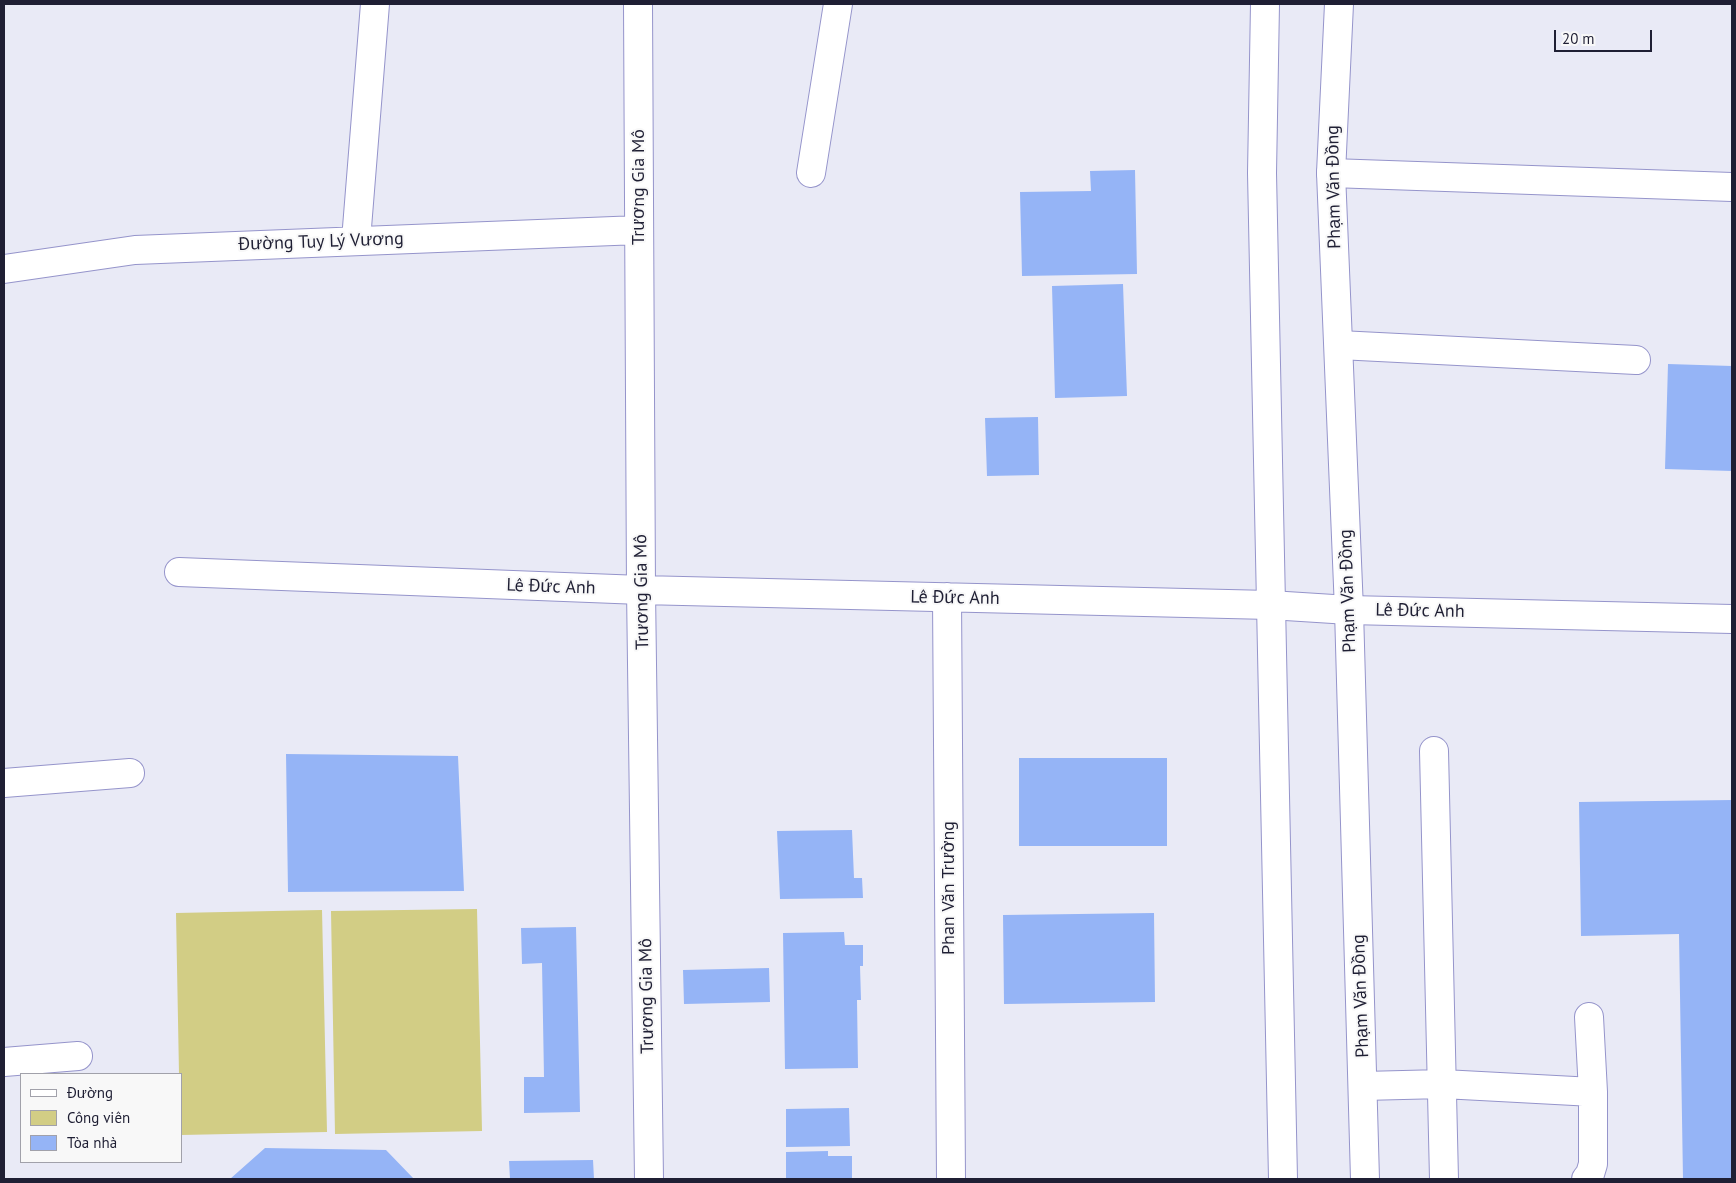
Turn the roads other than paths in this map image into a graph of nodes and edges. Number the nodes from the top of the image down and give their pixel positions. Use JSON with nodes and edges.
{"nodes":[{"id":1,"x":375,"y":4,"type":"edge"},
{"id":2,"x":638,"y":4,"type":"edge"},
{"id":3,"x":838,"y":4,"type":"edge"},
{"id":4,"x":1265,"y":4,"type":"edge"},
{"id":5,"x":1339,"y":4,"type":"edge"},
{"id":6,"x":811,"y":173,"type":"dead end"},
{"id":7,"x":1331,"y":173,"type":"junction"},
{"id":8,"x":1732,"y":187,"type":"edge"},
{"id":9,"x":639,"y":230,"type":"junction"},
{"id":10,"x":356,"y":240,"type":"junction"},
{"id":11,"x":4,"y":269,"type":"edge"},
{"id":12,"x":1339,"y":344,"type":"junction"},
{"id":13,"x":1636,"y":360,"type":"dead end"},
{"id":14,"x":179,"y":572,"type":"dead end"},
{"id":15,"x":641,"y":590,"type":"junction"},
{"id":16,"x":947,"y":597,"type":"junction"},
{"id":17,"x":1270,"y":605,"type":"junction"},
{"id":18,"x":1349,"y":610,"type":"junction"},
{"id":19,"x":1732,"y":619,"type":"edge"},
{"id":20,"x":1434,"y":751,"type":"dead end"},
{"id":21,"x":130,"y":773,"type":"dead end"},
{"id":22,"x":4,"y":783,"type":"edge"},
{"id":23,"x":1589,"y":1016,"type":"dead end"},
{"id":24,"x":78,"y":1056,"type":"dead end"},
{"id":25,"x":4,"y":1062,"type":"edge"},
{"id":26,"x":1443,"y":1084,"type":"junction"},
{"id":27,"x":1364,"y":1086,"type":"junction"},
{"id":28,"x":1593,"y":1092,"type":"junction"},
{"id":29,"x":649,"y":1179,"type":"edge"},
{"id":30,"x":951,"y":1179,"type":"edge"},
{"id":31,"x":1283,"y":1179,"type":"edge"},
{"id":32,"x":1365,"y":1179,"type":"edge"},
{"id":33,"x":1444,"y":1179,"type":"edge"},
{"id":34,"x":1586,"y":1179,"type":"edge"}],
"edges":[{"from":1,"to":10,"type":"street"},
{"from":2,"to":9,"type":"street","name":"Trương Gia Mô"},
{"from":3,"to":6,"type":"street"},
{"from":4,"to":17,"type":"street"},
{"from":5,"to":7,"type":"street","name":"Phạm Văn Đồng"},
{"from":7,"to":8,"type":"street"},
{"from":7,"to":12,"type":"street","name":"Phạm Văn Đồng"},
{"from":9,"to":10,"type":"street","name":"Đường Tuy Lý Vương"},
{"from":9,"to":15,"type":"street","name":"Trương Gia Mô"},
{"from":10,"to":11,"type":"street","name":"Đường Tuy Lý Vương"},
{"from":12,"to":13,"type":"street"},
{"from":12,"to":18,"type":"street","name":"Phạm Văn Đồng"},
{"from":14,"to":15,"type":"street","name":"Lê Đức Anh"},
{"from":15,"to":16,"type":"street","name":"Lê Đức Anh"},
{"from":15,"to":29,"type":"street","name":"Trương Gia Mô"},
{"from":16,"to":17,"type":"street","name":"Lê Đức Anh"},
{"from":16,"to":30,"type":"street","name":"Phan Văn Trường"},
{"from":17,"to":18,"type":"street","name":"Lê Đức Anh"},
{"from":17,"to":31,"type":"street"},
{"from":18,"to":19,"type":"street","name":"Lê Đức Anh"},
{"from":18,"to":27,"type":"street","name":"Phạm Văn Đồng"},
{"from":20,"to":26,"type":"street"},
{"from":21,"to":22,"type":"street"},
{"from":23,"to":28,"type":"street"},
{"from":24,"to":25,"type":"street"},
{"from":26,"to":27,"type":"street"},
{"from":26,"to":28,"type":"street"},
{"from":26,"to":33,"type":"street"},
{"from":27,"to":32,"type":"street","name":"Phạm Văn Đồng"},
{"from":28,"to":34,"type":"street"}]}
